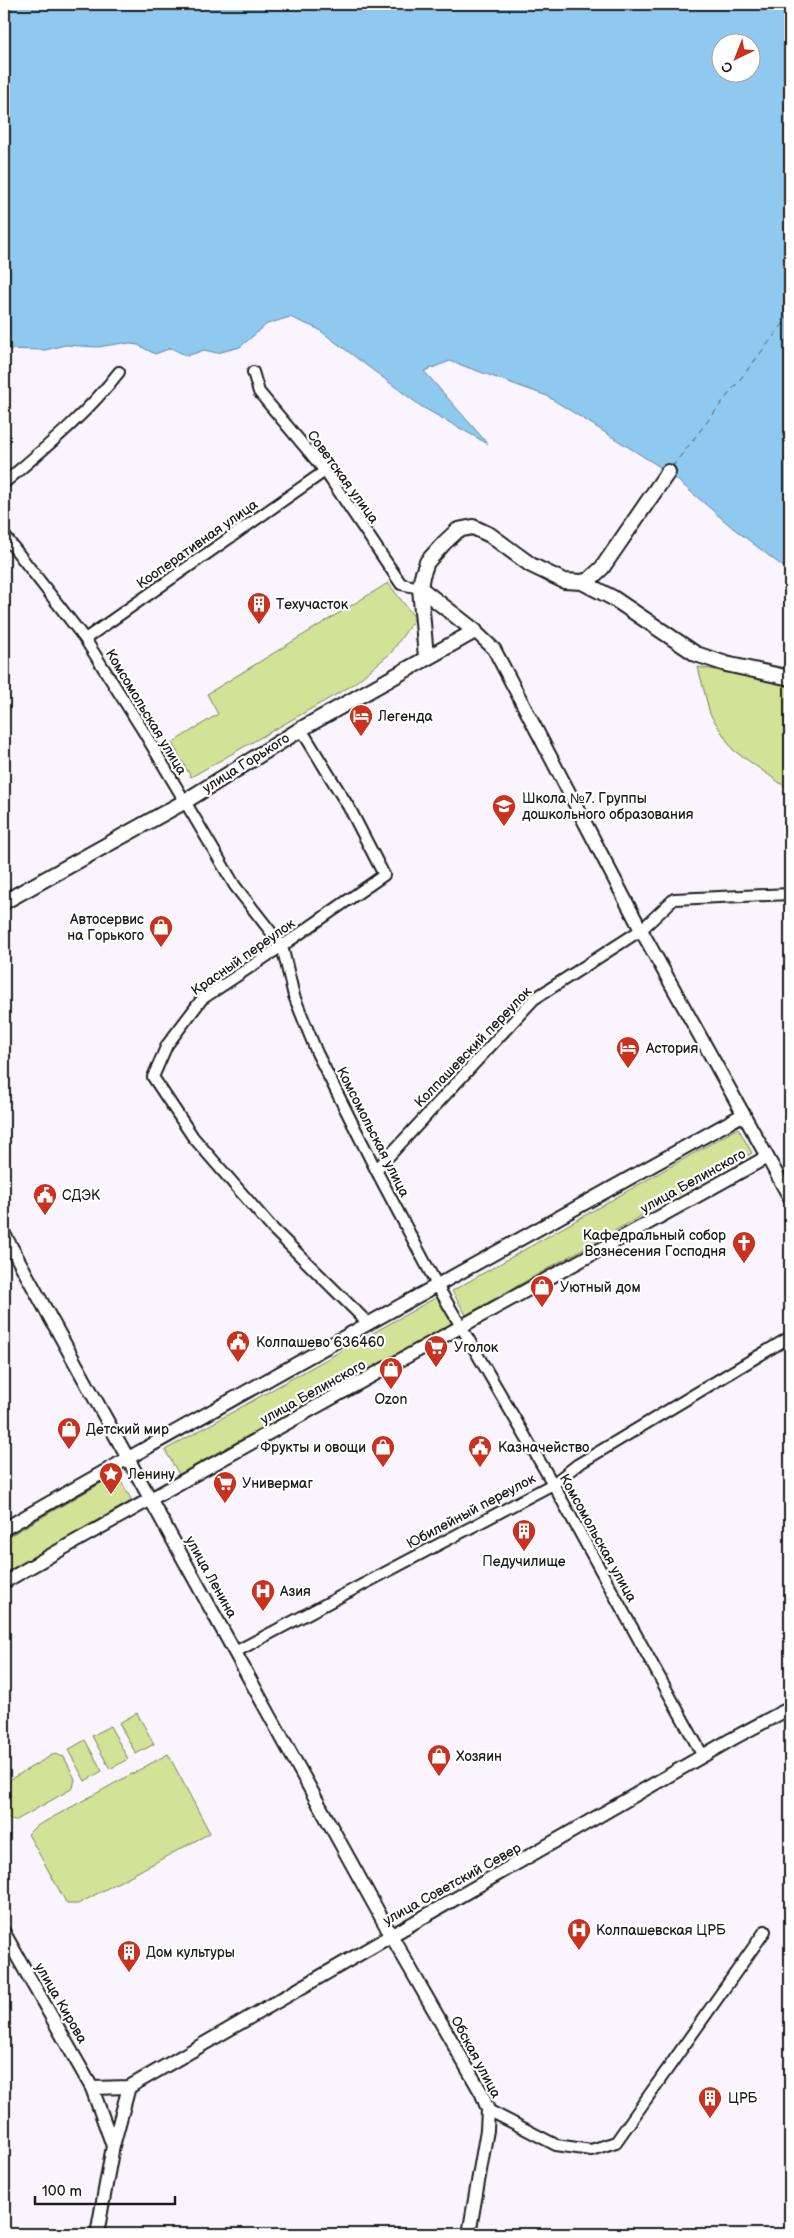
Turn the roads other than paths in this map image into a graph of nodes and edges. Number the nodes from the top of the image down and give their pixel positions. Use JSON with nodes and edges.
{"nodes":[{"id":1,"x":119,"y":372,"type":"dead end"},
{"id":2,"x":253,"y":372,"type":"dead end"},
{"id":3,"x":325,"y":471,"type":"junction"},
{"id":4,"x":668,"y":472,"type":"dead end"},
{"id":5,"x":4,"y":483,"type":"edge"},
{"id":6,"x":4,"y":535,"type":"edge"},
{"id":7,"x":582,"y":582,"type":"junction"},
{"id":8,"x":420,"y":588,"type":"junction"},
{"id":9,"x":475,"y":631,"type":"junction"},
{"id":10,"x":85,"y":639,"type":"junction"},
{"id":11,"x":426,"y":657,"type":"junction"},
{"id":12,"x":790,"y":678,"type":"edge"},
{"id":13,"x":300,"y":729,"type":"junction"},
{"id":14,"x":184,"y":802,"type":"junction"},
{"id":15,"x":790,"y":894,"type":"edge"},
{"id":16,"x":4,"y":902,"type":"edge"},
{"id":17,"x":642,"y":930,"type":"junction"},
{"id":18,"x":282,"y":946,"type":"junction"},
{"id":19,"x":744,"y":1114,"type":"junction"},
{"id":20,"x":767,"y":1156,"type":"junction"},
{"id":21,"x":376,"y":1170,"type":"junction"},
{"id":22,"x":790,"y":1198,"type":"edge"},
{"id":23,"x":4,"y":1234,"type":"edge"},
{"id":24,"x":438,"y":1287,"type":"junction"},
{"id":25,"x":370,"y":1324,"type":"junction"},
{"id":26,"x":462,"y":1328,"type":"junction"},
{"id":27,"x":790,"y":1337,"type":"edge"},
{"id":28,"x":128,"y":1458,"type":"junction"},
{"id":29,"x":553,"y":1484,"type":"junction"},
{"id":30,"x":150,"y":1498,"type":"junction"},
{"id":31,"x":4,"y":1529,"type":"edge"},
{"id":32,"x":4,"y":1582,"type":"edge"},
{"id":33,"x":235,"y":1652,"type":"junction"},
{"id":34,"x":790,"y":1708,"type":"edge"},
{"id":35,"x":703,"y":1756,"type":"junction"},
{"id":36,"x":765,"y":1932,"type":"dead end"},
{"id":37,"x":4,"y":1933,"type":"edge"},
{"id":38,"x":391,"y":1935,"type":"junction"},
{"id":39,"x":129,"y":2087,"type":"junction"},
{"id":40,"x":92,"y":2088,"type":"junction"},
{"id":41,"x":488,"y":2110,"type":"junction"},
{"id":42,"x":113,"y":2146,"type":"junction"},
{"id":43,"x":97,"y":2234,"type":"edge"},
{"id":44,"x":468,"y":2234,"type":"edge"}],
"edges":[{"from":1,"to":5,"type":"street"},
{"from":2,"to":3,"type":"street","name":"Советская улица"},
{"from":3,"to":8,"type":"street","name":"Советская улица"},
{"from":3,"to":10,"type":"street","name":"Кооперативная улица"},
{"from":4,"to":7,"type":"main road"},
{"from":6,"to":10,"type":"street","name":"Комсомольская улица"},
{"from":7,"to":8,"type":"main road"},
{"from":7,"to":12,"type":"main road"},
{"from":8,"to":9,"type":"main road"},
{"from":8,"to":11,"type":"main road"},
{"from":9,"to":11,"type":"main road","name":"улица Горького"},
{"from":9,"to":17,"type":"street"},
{"from":10,"to":14,"type":"street","name":"Комсомольская улица"},
{"from":11,"to":13,"type":"main road","name":"улица Горького"},
{"from":13,"to":14,"type":"main road","name":"улица Горького"},
{"from":13,"to":18,"type":"street","name":"Красный переулок"},
{"from":14,"to":16,"type":"main road","name":"улица Горького"},
{"from":14,"to":18,"type":"street","name":"Комсомольская улица"},
{"from":15,"to":17,"type":"street","name":"Колпашевский переулок"},
{"from":17,"to":19,"type":"street"},
{"from":17,"to":21,"type":"street","name":"Колпашевский переулок"},
{"from":18,"to":21,"type":"street","name":"Комсомольская улица"},
{"from":18,"to":25,"type":"street","name":"Красный переулок"},
{"from":19,"to":20,"type":"street"},
{"from":19,"to":24,"type":"street"},
{"from":20,"to":22,"type":"street"},
{"from":20,"to":26,"type":"street","name":"улица Белинского"},
{"from":21,"to":24,"type":"street","name":"Комсомольская улица"},
{"from":23,"to":28,"type":"street","name":"улица Ленина"},
{"from":24,"to":25,"type":"street"},
{"from":24,"to":26,"type":"street","name":"Комсомольская улица"},
{"from":25,"to":28,"type":"street"},
{"from":26,"to":29,"type":"street","name":"Комсомольская улица"},
{"from":26,"to":30,"type":"street","name":"улица Белинского"},
{"from":27,"to":29,"type":"street","name":"Юбилейный переулок"},
{"from":28,"to":30,"type":"street","name":"улица Ленина"},
{"from":28,"to":31,"type":"street"},
{"from":29,"to":33,"type":"street","name":"Юбилейный переулок"},
{"from":29,"to":35,"type":"street","name":"Комсомольская улица"},
{"from":30,"to":32,"type":"street","name":"улица Белинского"},
{"from":30,"to":33,"type":"street","name":"улица Ленина"},
{"from":33,"to":38,"type":"street","name":"улица Ленина"},
{"from":34,"to":35,"type":"street","name":"улица Советский Север"},
{"from":35,"to":38,"type":"street","name":"улица Советский Север"},
{"from":36,"to":41,"type":"street"},
{"from":37,"to":40,"type":"street","name":"улица Кирова"},
{"from":38,"to":39,"type":"street","name":"улица Советский Север"},
{"from":38,"to":41,"type":"street","name":"Обская улица"},
{"from":39,"to":40,"type":"street"},
{"from":39,"to":42,"type":"street"},
{"from":40,"to":42,"type":"street","name":"улица Кирова"},
{"from":41,"to":44,"type":"street","name":"Обская улица"},
{"from":42,"to":43,"type":"street"}]}
